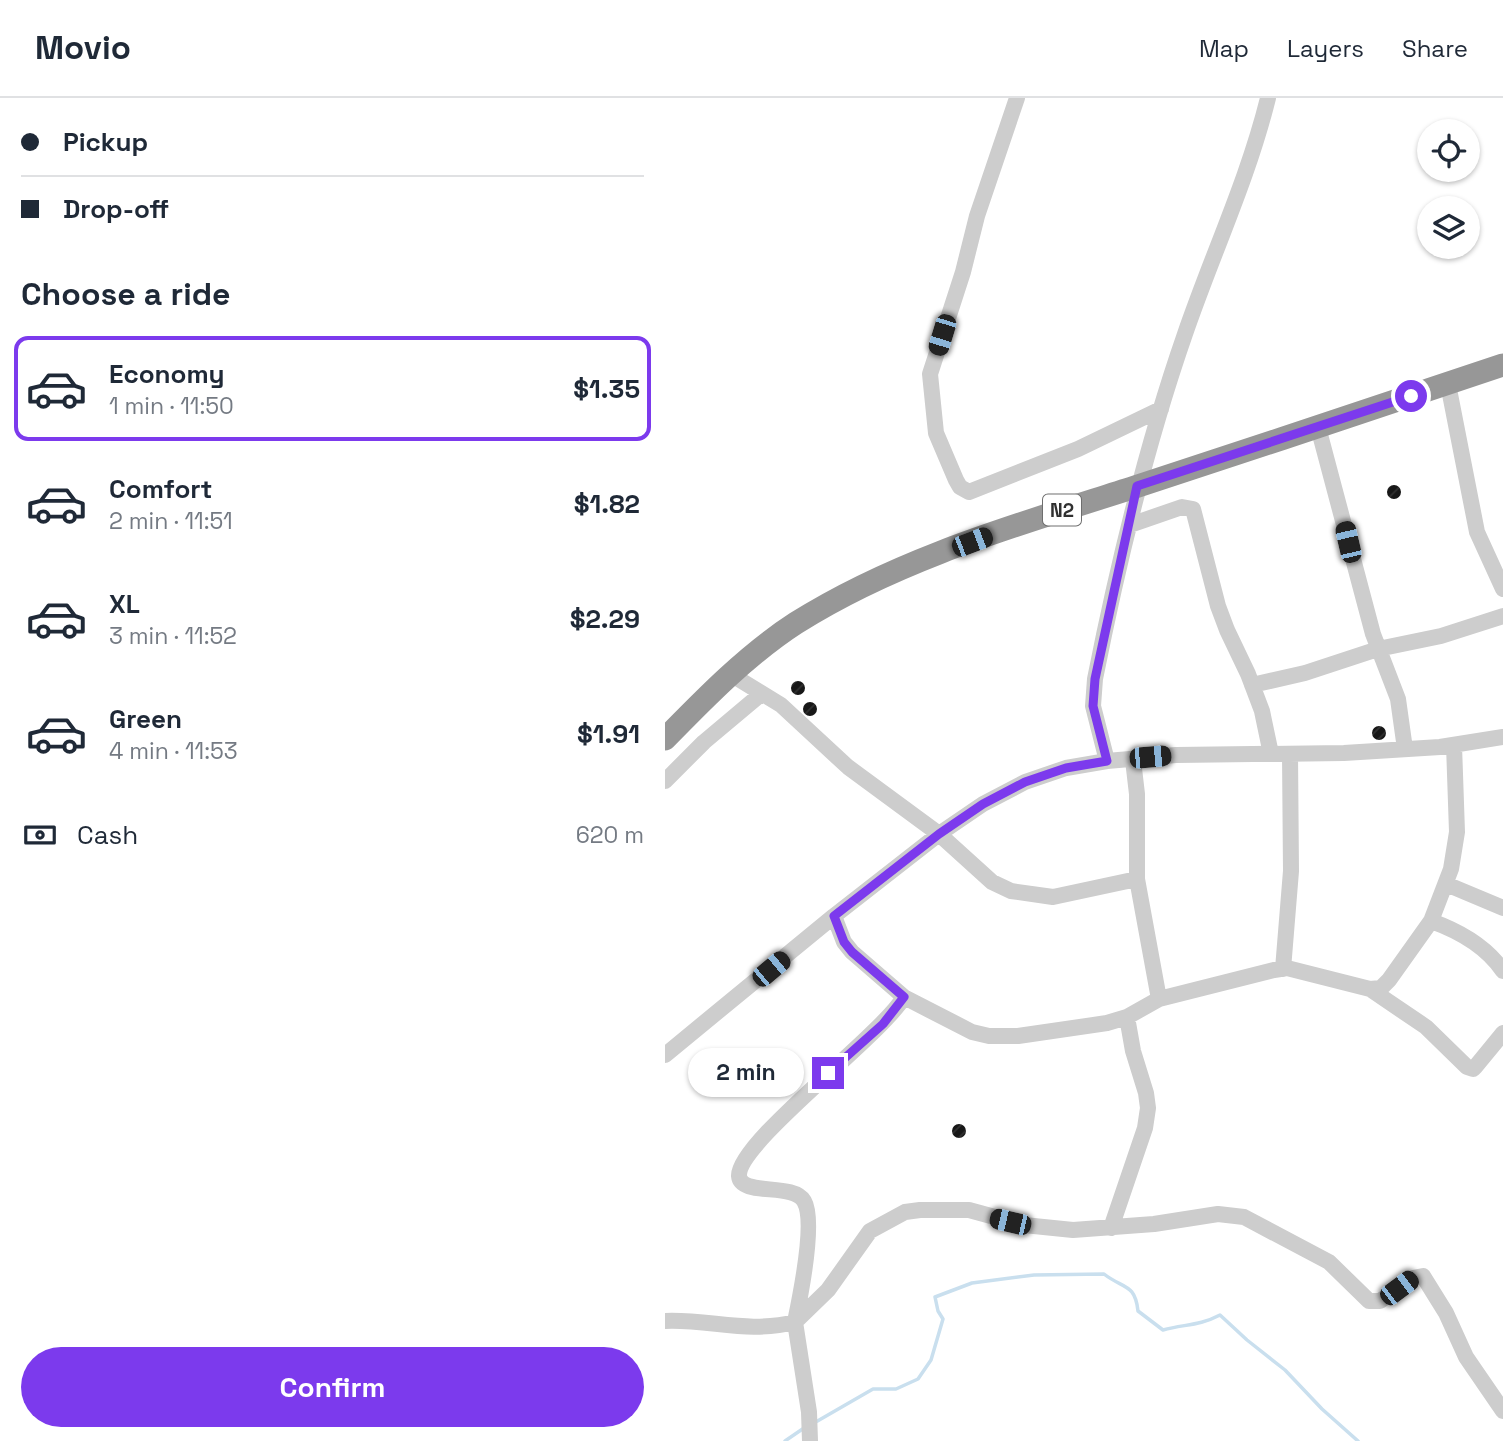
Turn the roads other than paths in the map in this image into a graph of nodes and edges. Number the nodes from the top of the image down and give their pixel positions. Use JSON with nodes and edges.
{"nodes":[{"id":1,"x":1017,"y":98,"type":"edge"},
{"id":2,"x":1268,"y":98,"type":"edge"},
{"id":3,"x":1503,"y":365,"type":"edge"},
{"id":4,"x":1448,"y":384,"type":"junction"},
{"id":5,"x":1161,"y":409,"type":"junction"},
{"id":6,"x":1318,"y":426,"type":"junction"},
{"id":7,"x":1137,"y":486,"type":"junction"},
{"id":8,"x":1130,"y":525,"type":"junction"},
{"id":9,"x":1503,"y":589,"type":"edge"},
{"id":10,"x":1503,"y":616,"type":"edge"},
{"id":11,"x":1378,"y":649,"type":"junction"},
{"id":12,"x":732,"y":675,"type":"junction"},
{"id":13,"x":1252,"y":685,"type":"junction"},
{"id":14,"x":761,"y":694,"type":"junction"},
{"id":15,"x":685,"y":719,"type":"junction"},
{"id":16,"x":1503,"y":737,"type":"edge"},
{"id":17,"x":665,"y":739,"type":"edge"},
{"id":18,"x":704,"y":742,"type":"junction"},
{"id":19,"x":1454,"y":745,"type":"junction"},
{"id":20,"x":1405,"y":749,"type":"junction"},
{"id":21,"x":1271,"y":754,"type":"junction"},
{"id":22,"x":1290,"y":754,"type":"junction"},
{"id":23,"x":1133,"y":760,"type":"junction"},
{"id":24,"x":1107,"y":761,"type":"junction"},
{"id":25,"x":665,"y":781,"type":"edge"},
{"id":26,"x":939,"y":834,"type":"junction"},
{"id":27,"x":1137,"y":879,"type":"junction"},
{"id":28,"x":1446,"y":884,"type":"junction"},
{"id":29,"x":1503,"y":908,"type":"edge"},
{"id":30,"x":834,"y":916,"type":"junction"},
{"id":31,"x":1431,"y":921,"type":"junction"},
{"id":32,"x":1283,"y":969,"type":"junction"},
{"id":33,"x":1503,"y":971,"type":"edge"},
{"id":34,"x":1370,"y":989,"type":"junction"},
{"id":35,"x":904,"y":997,"type":"junction"},
{"id":36,"x":1159,"y":999,"type":"junction"},
{"id":37,"x":1127,"y":1017,"type":"junction"},
{"id":38,"x":1503,"y":1033,"type":"edge"},
{"id":39,"x":665,"y":1055,"type":"edge"},
{"id":40,"x":1111,"y":1228,"type":"junction"},
{"id":41,"x":665,"y":1321,"type":"edge"},
{"id":42,"x":795,"y":1322,"type":"junction"},
{"id":43,"x":1503,"y":1411,"type":"edge"},
{"id":44,"x":810,"y":1436,"type":"edge"}],
"edges":[{"from":1,"to":5,"type":"street"},
{"from":2,"to":5,"type":"street"},
{"from":3,"to":4,"type":"highway","number":"N2"},
{"from":4,"to":6,"type":"highway","number":"N2"},
{"from":4,"to":9,"type":"street"},
{"from":5,"to":7,"type":"street"},
{"from":6,"to":7,"type":"highway","number":"N2"},
{"from":6,"to":11,"type":"street"},
{"from":7,"to":8,"type":"street"},
{"from":7,"to":12,"type":"highway","number":"N2"},
{"from":8,"to":13,"type":"street"},
{"from":8,"to":24,"type":"street"},
{"from":10,"to":11,"type":"street"},
{"from":11,"to":13,"type":"street"},
{"from":11,"to":20,"type":"street"},
{"from":12,"to":14,"type":"street"},
{"from":12,"to":15,"type":"highway","number":"N2"},
{"from":13,"to":21,"type":"street"},
{"from":14,"to":18,"type":"street"},
{"from":14,"to":26,"type":"street"},
{"from":15,"to":17,"type":"highway","number":"N2"},
{"from":15,"to":18,"type":"street"},
{"from":16,"to":19,"type":"street"},
{"from":18,"to":25,"type":"street"},
{"from":19,"to":20,"type":"street"},
{"from":19,"to":28,"type":"street"},
{"from":20,"to":22,"type":"street"},
{"from":21,"to":22,"type":"street"},
{"from":21,"to":23,"type":"street"},
{"from":22,"to":32,"type":"street"},
{"from":23,"to":24,"type":"street"},
{"from":23,"to":27,"type":"street"},
{"from":24,"to":26,"type":"street"},
{"from":26,"to":27,"type":"street"},
{"from":26,"to":30,"type":"street"},
{"from":27,"to":36,"type":"street"},
{"from":28,"to":29,"type":"street"},
{"from":28,"to":31,"type":"street"},
{"from":30,"to":35,"type":"street"},
{"from":30,"to":39,"type":"street"},
{"from":31,"to":33,"type":"street"},
{"from":31,"to":34,"type":"street"},
{"from":32,"to":34,"type":"street"},
{"from":32,"to":36,"type":"street"},
{"from":34,"to":38,"type":"street"},
{"from":35,"to":37,"type":"street"},
{"from":35,"to":42,"type":"street"},
{"from":36,"to":37,"type":"street"},
{"from":37,"to":40,"type":"street"},
{"from":40,"to":42,"type":"street"},
{"from":40,"to":43,"type":"street"},
{"from":41,"to":42,"type":"street"},
{"from":42,"to":44,"type":"street"}]}
